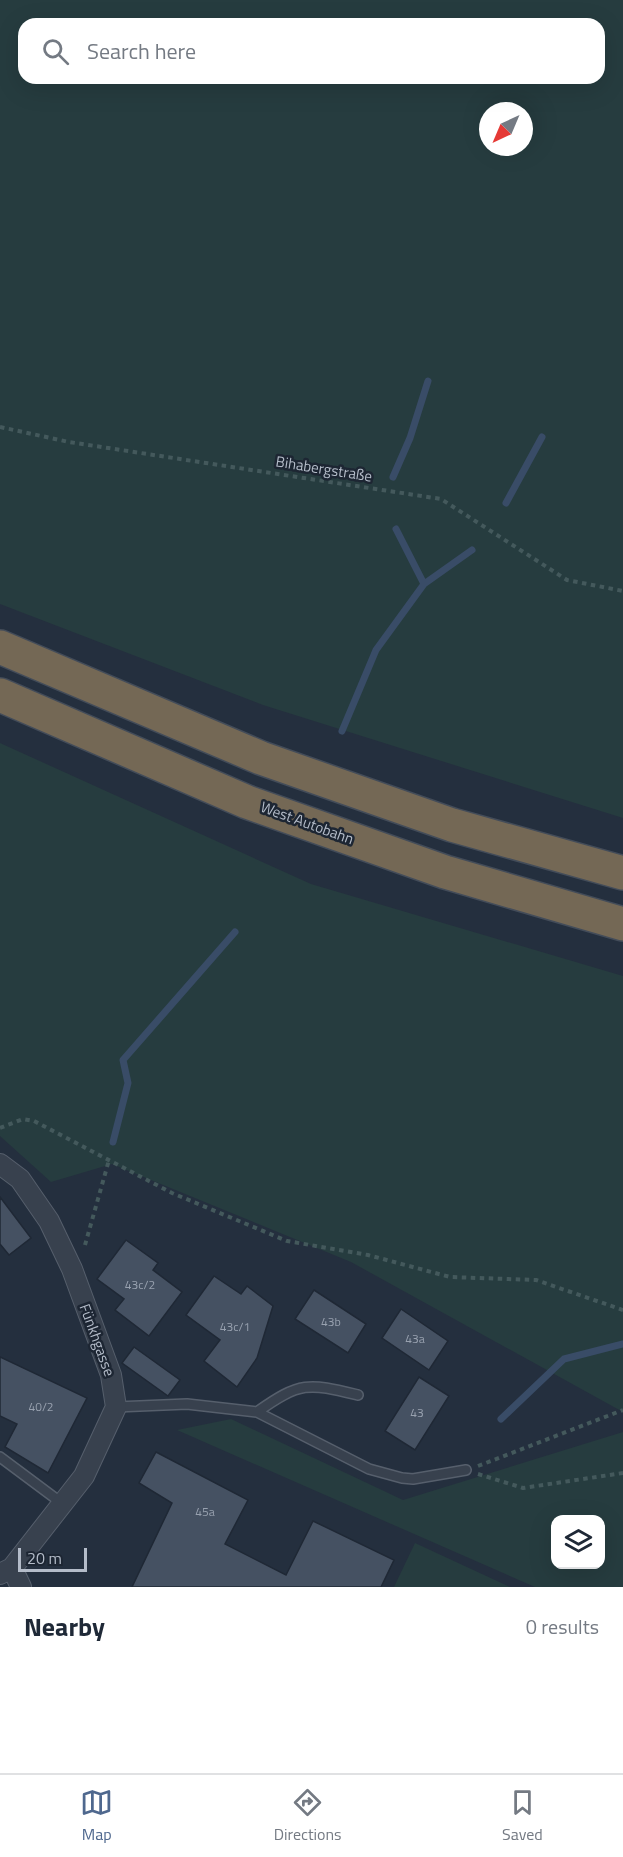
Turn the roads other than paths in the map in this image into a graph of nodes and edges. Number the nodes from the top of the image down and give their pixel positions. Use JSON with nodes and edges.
{"nodes":[{"id":1,"x":0,"y":647,"type":"edge"},
{"id":2,"x":0,"y":695,"type":"edge"},
{"id":3,"x":623,"y":873,"type":"edge"},
{"id":4,"x":623,"y":924,"type":"edge"},
{"id":5,"x":0,"y":1164,"type":"edge"},
{"id":6,"x":358,"y":1395,"type":"dead end"},
{"id":7,"x":116,"y":1407,"type":"junction"},
{"id":8,"x":257,"y":1412,"type":"junction"},
{"id":9,"x":0,"y":1457,"type":"edge"},
{"id":10,"x":466,"y":1470,"type":"road end"},
{"id":11,"x":63,"y":1504,"type":"junction"},
{"id":12,"x":6,"y":1571,"type":"edge"},
{"id":13,"x":21,"y":1587,"type":"edge"}],
"edges":[{"from":1,"to":3,"type":"highway"},
{"from":2,"to":4,"type":"highway","name":"West Autobahn"},
{"from":5,"to":7,"type":"street","name":"Fünkhgasse"},
{"from":6,"to":8,"type":"lane"},
{"from":7,"to":8,"type":"lane"},
{"from":7,"to":11,"type":"street"},
{"from":8,"to":10,"type":"lane"},
{"from":9,"to":11,"type":"lane"},
{"from":11,"to":12,"type":"street"},
{"from":12,"to":13,"type":"street"}]}
